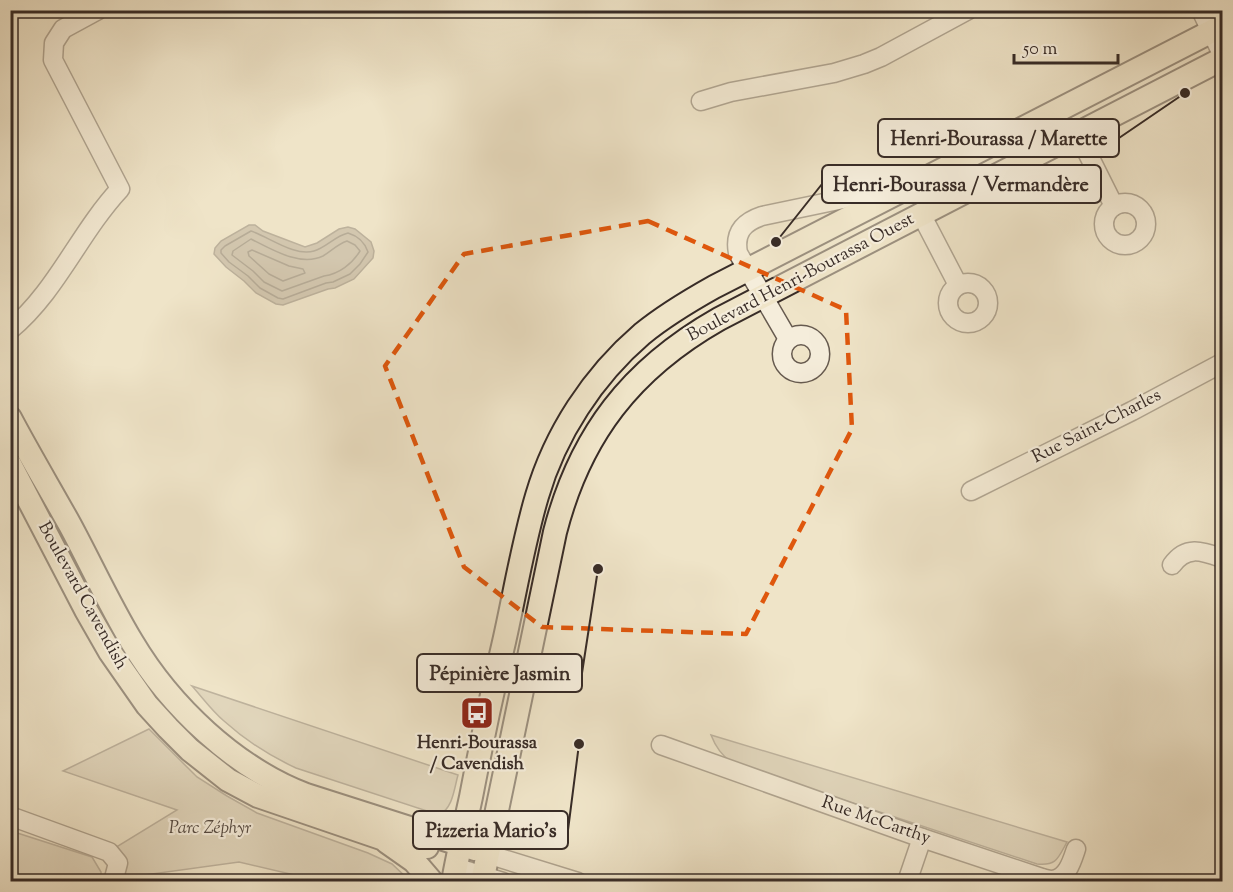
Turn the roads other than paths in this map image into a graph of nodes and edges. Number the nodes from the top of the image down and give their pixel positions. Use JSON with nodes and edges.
{"nodes":[{"id":1,"x":98,"y":10,"type":"edge"},
{"id":2,"x":968,"y":10,"type":"edge"},
{"id":3,"x":1201,"y":10,"type":"edge"},
{"id":4,"x":1217,"y":29,"type":"edge"},
{"id":5,"x":1222,"y":54,"type":"edge"},
{"id":6,"x":1222,"y":59,"type":"edge"},
{"id":7,"x":701,"y":101,"type":"dead end"},
{"id":8,"x":1078,"y":134,"type":"junction"},
{"id":9,"x":914,"y":185,"type":"junction"},
{"id":10,"x":1114,"y":206,"type":"dead end"},
{"id":11,"x":921,"y":214,"type":"junction"},
{"id":12,"x":747,"y":270,"type":"junction"},
{"id":13,"x":958,"y":285,"type":"dead end"},
{"id":14,"x":763,"y":296,"type":"junction"},
{"id":15,"x":10,"y":330,"type":"edge"},
{"id":16,"x":788,"y":339,"type":"dead end"},
{"id":17,"x":1222,"y":363,"type":"edge"},
{"id":18,"x":10,"y":418,"type":"edge"},
{"id":19,"x":10,"y":464,"type":"edge"},
{"id":20,"x":971,"y":490,"type":"dead end"},
{"id":21,"x":1222,"y":558,"type":"edge"},
{"id":22,"x":1172,"y":565,"type":"dead end"},
{"id":23,"x":662,"y":745,"type":"dead end"},
{"id":24,"x":10,"y":816,"type":"edge"},
{"id":25,"x":381,"y":838,"type":"junction"},
{"id":26,"x":922,"y":838,"type":"junction"},
{"id":27,"x":1076,"y":849,"type":"dead end"},
{"id":28,"x":457,"y":862,"type":"edge"},
{"id":29,"x":489,"y":873,"type":"edge"},
{"id":30,"x":113,"y":882,"type":"edge"},
{"id":31,"x":432,"y":882,"type":"edge"},
{"id":32,"x":578,"y":882,"type":"edge"},
{"id":33,"x":907,"y":882,"type":"edge"}],
"edges":[{"from":1,"to":15,"type":"street"},
{"from":2,"to":7,"type":"street"},
{"from":3,"to":4,"type":"street"},
{"from":4,"to":5,"type":"street"},
{"from":4,"to":9,"type":"main road","name":"Boulevard Henri-Bourassa Ouest"},
{"from":6,"to":8,"type":"main road","name":"Boulevard Henri-Bourassa Ouest"},
{"from":8,"to":10,"type":"street"},
{"from":8,"to":11,"type":"main road","name":"Boulevard Henri-Bourassa Ouest"},
{"from":9,"to":12,"type":"main road","name":"Boulevard Henri-Bourassa Ouest"},
{"from":9,"to":12,"type":"street","name":"Boulevard Henri-Bourassa Ouest"},
{"from":11,"to":13,"type":"street"},
{"from":11,"to":14,"type":"main road","name":"Boulevard Henri-Bourassa Ouest"},
{"from":12,"to":14,"type":"street"},
{"from":12,"to":28,"type":"main road","name":"Boulevard Henri-Bourassa Ouest"},
{"from":14,"to":16,"type":"street"},
{"from":14,"to":29,"type":"main road","name":"Boulevard Henri-Bourassa Ouest"},
{"from":17,"to":20,"type":"street","name":"Rue Saint-Charles"},
{"from":18,"to":28,"type":"main road","name":"Boulevard Cavendish"},
{"from":19,"to":25,"type":"main road","name":"Boulevard Cavendish"},
{"from":21,"to":22,"type":"street"},
{"from":23,"to":26,"type":"street","name":"Rue McCarthy"},
{"from":24,"to":30,"type":"street"},
{"from":25,"to":28,"type":"main road","name":"Boulevard Cavendish"},
{"from":25,"to":31,"type":"main road"},
{"from":26,"to":27,"type":"street","name":"Rue McCarthy"},
{"from":26,"to":33,"type":"street"},
{"from":28,"to":29,"type":"main road"},
{"from":29,"to":32,"type":"street"}]}
